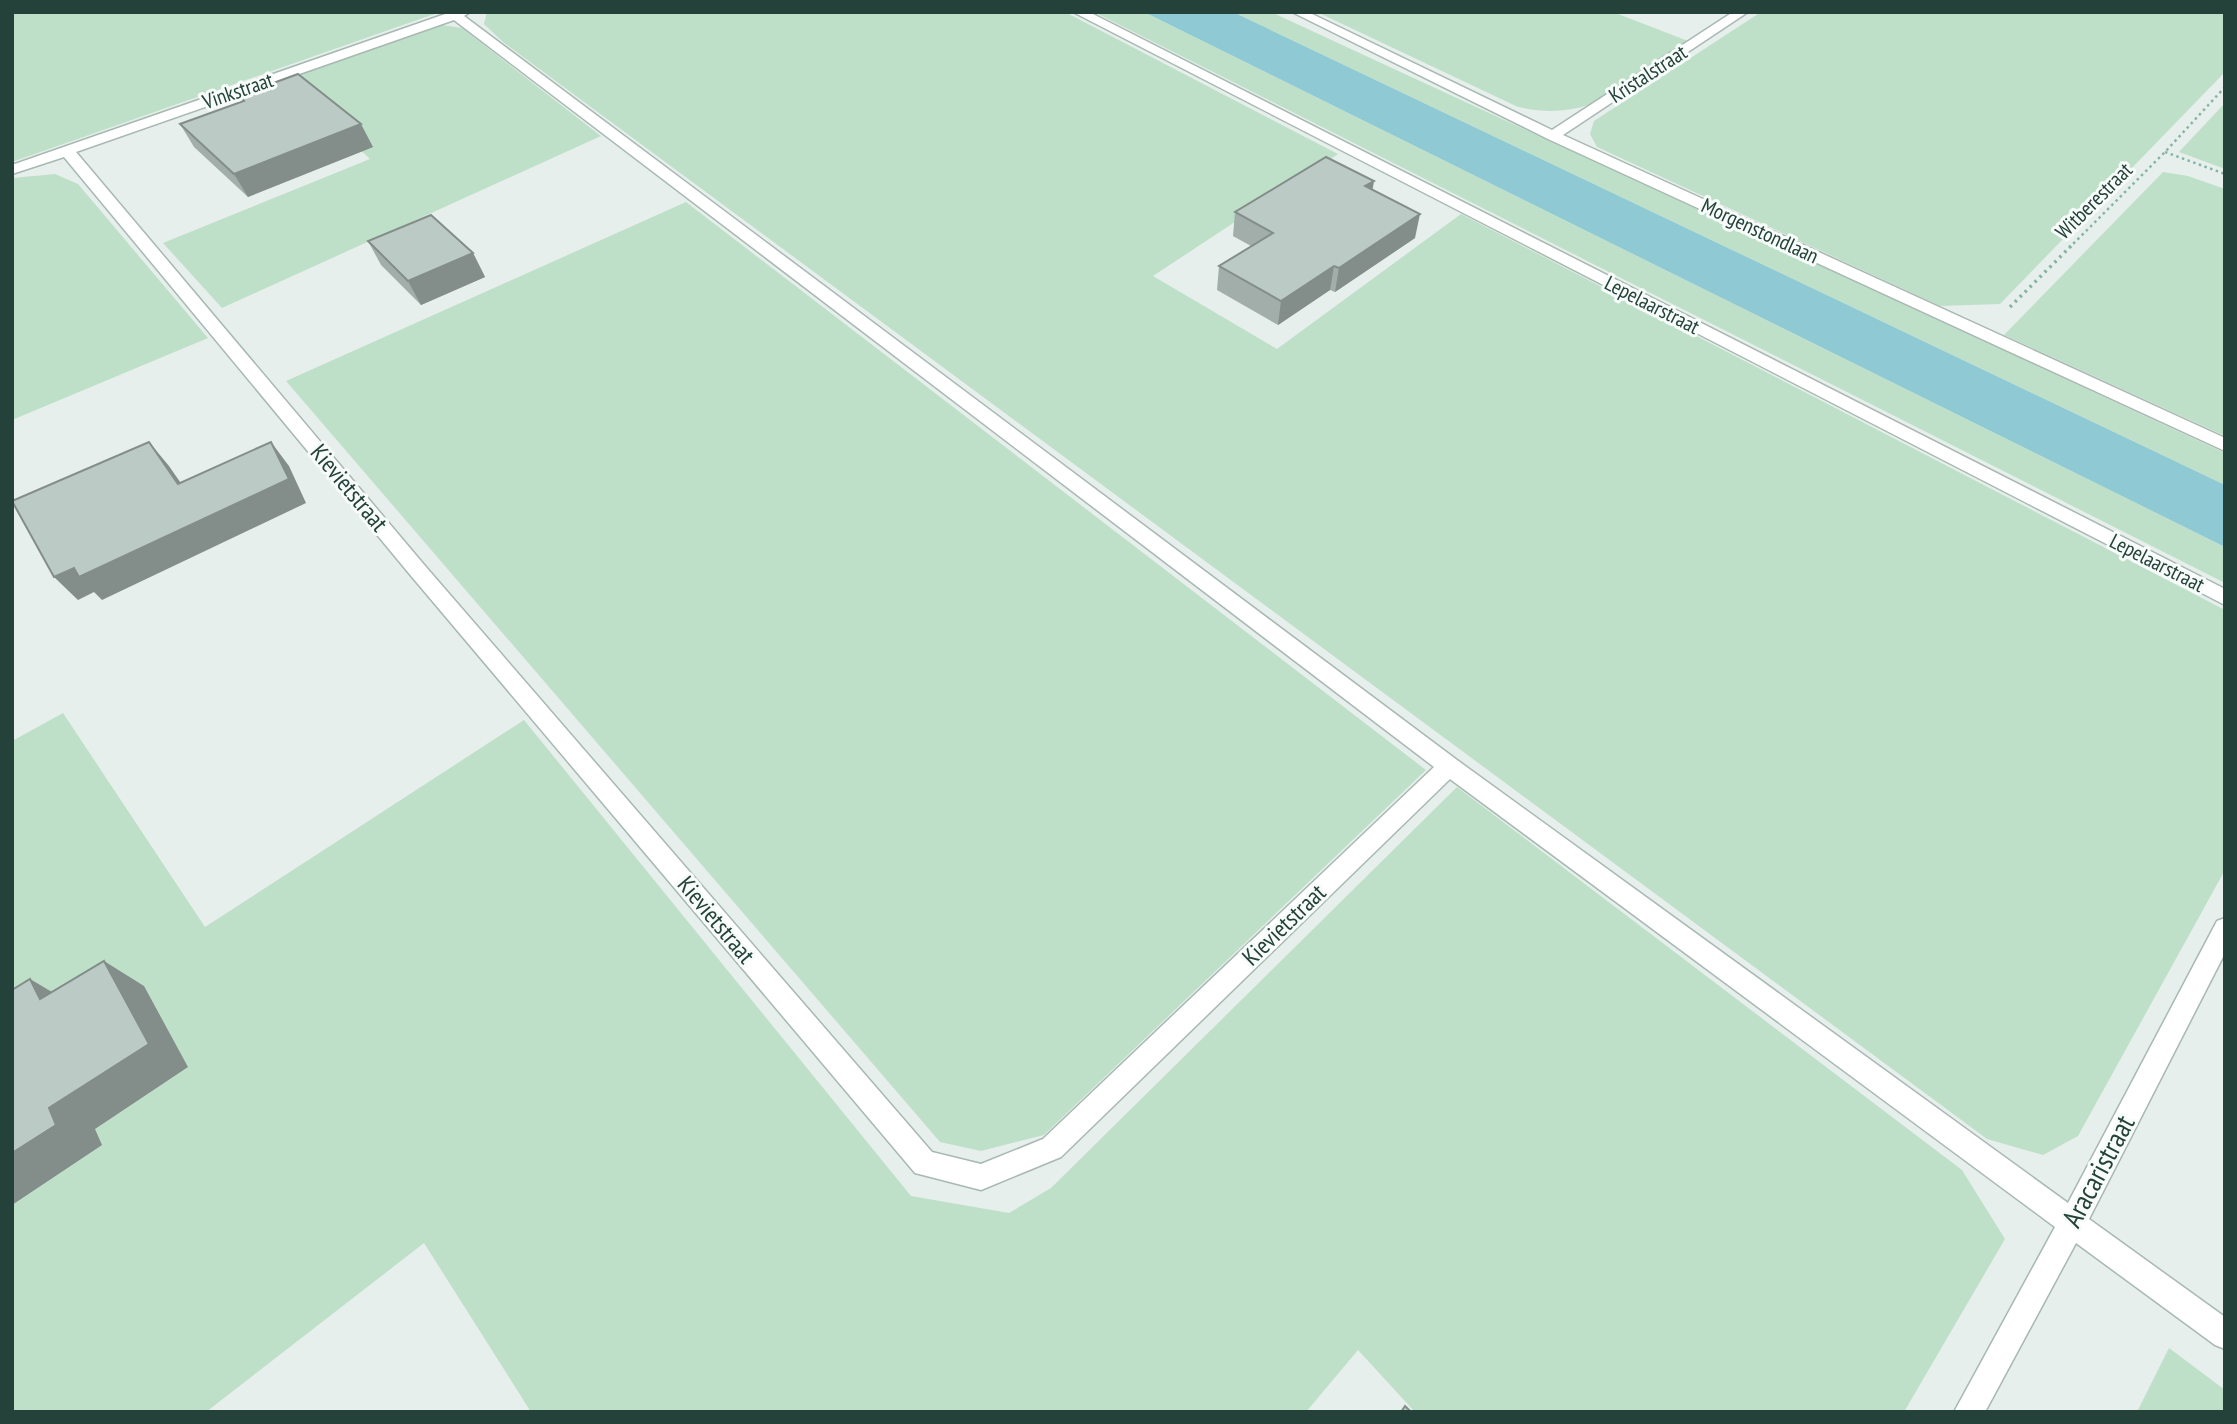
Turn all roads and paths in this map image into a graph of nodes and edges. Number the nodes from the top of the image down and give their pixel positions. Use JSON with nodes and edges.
{"nodes":[{"id":1,"x":1079,"y":12,"type":"edge"},
{"id":2,"x":1298,"y":12,"type":"edge"},
{"id":3,"x":1742,"y":12,"type":"edge"},
{"id":4,"x":459,"y":14,"type":"edge"},
{"id":5,"x":2225,"y":87,"type":"edge"},
{"id":6,"x":1553,"y":136,"type":"junction"},
{"id":7,"x":67,"y":151,"type":"junction"},
{"id":8,"x":2165,"y":152,"type":"junction"},
{"id":9,"x":12,"y":170,"type":"edge"},
{"id":10,"x":2225,"y":174,"type":"edge"},
{"id":11,"x":1984,"y":334,"type":"junction"},
{"id":12,"x":2225,"y":445,"type":"edge"},
{"id":13,"x":2225,"y":598,"type":"edge"},
{"id":14,"x":1449,"y":766,"type":"junction"},
{"id":15,"x":2225,"y":929,"type":"edge"},
{"id":16,"x":2071,"y":1223,"type":"junction"},
{"id":17,"x":2225,"y":1335,"type":"edge"},
{"id":18,"x":1969,"y":1412,"type":"edge"}],
"edges":[{"from":1,"to":13,"type":"street","name":"Lepelaarstraat"},
{"from":2,"to":6,"type":"street","name":"Morgenstondlaan"},
{"from":3,"to":6,"type":"street","name":"Kristalstraat"},
{"from":4,"to":7,"type":"street","name":"Vinkstraat"},
{"from":4,"to":14,"type":"street"},
{"from":5,"to":8,"type":"path","name":"Witberestraat"},
{"from":6,"to":11,"type":"street","name":"Morgenstondlaan"},
{"from":7,"to":9,"type":"street","name":"Vinkstraat"},
{"from":7,"to":14,"type":"street","name":"Kievietstraat"},
{"from":8,"to":10,"type":"path"},
{"from":8,"to":11,"type":"path","name":"Witberestraat"},
{"from":11,"to":12,"type":"street","name":"Morgenstondlaan"},
{"from":14,"to":16,"type":"street"},
{"from":15,"to":16,"type":"street","name":"Aracaristraat"},
{"from":16,"to":17,"type":"street"},
{"from":16,"to":18,"type":"street","name":"Aracaristraat"}]}
